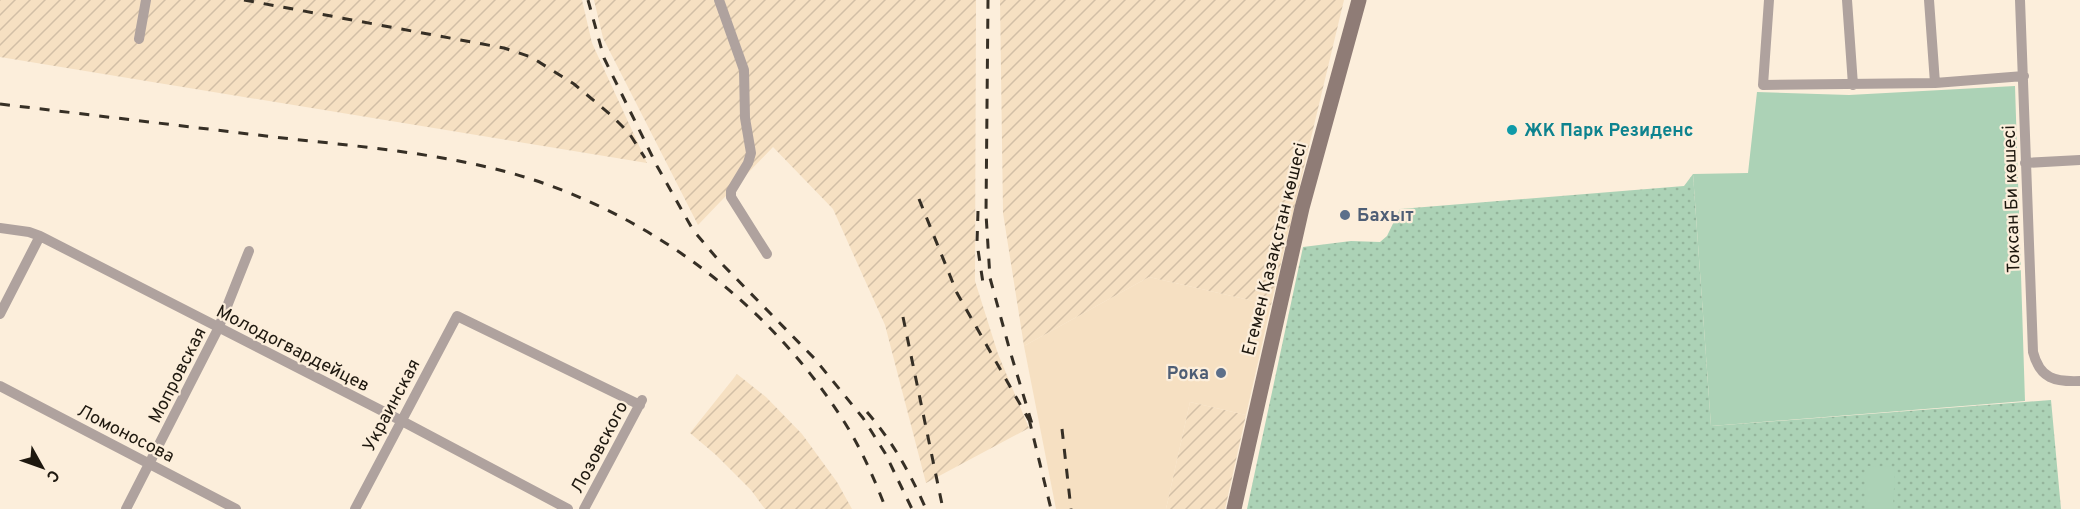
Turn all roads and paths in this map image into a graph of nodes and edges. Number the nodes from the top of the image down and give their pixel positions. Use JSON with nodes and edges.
{"nodes":[{"id":1,"x":146,"y":0,"type":"edge"},
{"id":2,"x":719,"y":0,"type":"edge"},
{"id":3,"x":1769,"y":0,"type":"edge"},
{"id":4,"x":1847,"y":0,"type":"edge"},
{"id":5,"x":1929,"y":0,"type":"edge"},
{"id":6,"x":2020,"y":0,"type":"edge"},
{"id":7,"x":1357,"y":4,"type":"edge"},
{"id":8,"x":139,"y":39,"type":"dead end"},
{"id":9,"x":2024,"y":76,"type":"junction"},
{"id":10,"x":1935,"y":83,"type":"junction"},
{"id":11,"x":1853,"y":86,"type":"junction"},
{"id":12,"x":2080,"y":160,"type":"edge"},
{"id":13,"x":2025,"y":163,"type":"junction"},
{"id":14,"x":0,"y":228,"type":"edge"},
{"id":15,"x":40,"y":236,"type":"junction"},
{"id":16,"x":249,"y":251,"type":"dead end"},
{"id":17,"x":767,"y":254,"type":"dead end"},
{"id":18,"x":0,"y":314,"type":"edge"},
{"id":19,"x":457,"y":316,"type":"joint"},
{"id":20,"x":218,"y":329,"type":"junction"},
{"id":21,"x":2080,"y":381,"type":"edge"},
{"id":22,"x":0,"y":386,"type":"edge"},
{"id":23,"x":402,"y":421,"type":"junction"},
{"id":24,"x":150,"y":464,"type":"junction"},
{"id":25,"x":126,"y":509,"type":"edge"},
{"id":26,"x":236,"y":509,"type":"edge"},
{"id":27,"x":355,"y":509,"type":"edge"},
{"id":28,"x":568,"y":509,"type":"edge"},
{"id":29,"x":584,"y":509,"type":"edge"},
{"id":30,"x":1234,"y":509,"type":"edge"}],
"edges":[{"from":1,"to":8,"type":"street"},
{"from":2,"to":17,"type":"street"},
{"from":3,"to":11,"type":"street"},
{"from":4,"to":11,"type":"street"},
{"from":5,"to":10,"type":"street"},
{"from":6,"to":9,"type":"street","name":"Токсан Би көшесі"},
{"from":7,"to":30,"type":"main road","name":"Егемен Қазақстан көшесі"},
{"from":9,"to":10,"type":"street"},
{"from":9,"to":13,"type":"street","name":"Токсан Би көшесі"},
{"from":10,"to":11,"type":"street"},
{"from":12,"to":13,"type":"street"},
{"from":13,"to":21,"type":"street","name":"Токсан Би көшесі"},
{"from":14,"to":15,"type":"street","name":"Молодогвардейцев"},
{"from":15,"to":18,"type":"street"},
{"from":15,"to":20,"type":"street","name":"Молодогвардейцев"},
{"from":16,"to":20,"type":"street","name":"Мопровская"},
{"from":19,"to":23,"type":"street","name":"Украинская"},
{"from":19,"to":29,"type":"street","name":"Лозовского"},
{"from":20,"to":23,"type":"street","name":"Молодогвардейцев"},
{"from":20,"to":24,"type":"street","name":"Мопровская"},
{"from":22,"to":24,"type":"street","name":"Ломоносова"},
{"from":23,"to":27,"type":"street","name":"Украинская"},
{"from":23,"to":28,"type":"street","name":"Молодогвардейцев"},
{"from":24,"to":25,"type":"street","name":"Мопровская"},
{"from":24,"to":26,"type":"street","name":"Ломоносова"}]}
